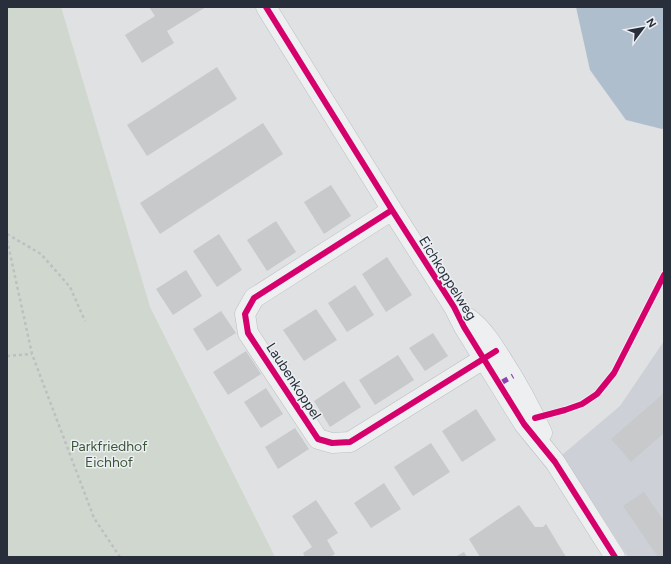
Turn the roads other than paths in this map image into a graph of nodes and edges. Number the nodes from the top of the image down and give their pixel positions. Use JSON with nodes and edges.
{"nodes":[{"id":1,"x":266,"y":7,"type":"edge"},
{"id":2,"x":392,"y":210,"type":"junction"},
{"id":3,"x":490,"y":355,"type":"junction"},
{"id":4,"x":615,"y":557,"type":"edge"}],
"edges":[{"from":1,"to":2,"type":"street","name":"Eichkoppelweg"},
{"from":2,"to":3,"type":"street","name":"Eichkoppelweg"},
{"from":2,"to":3,"type":"street","name":"Laubenkoppel"},
{"from":3,"to":4,"type":"street","name":"Eichkoppelweg"}]}
